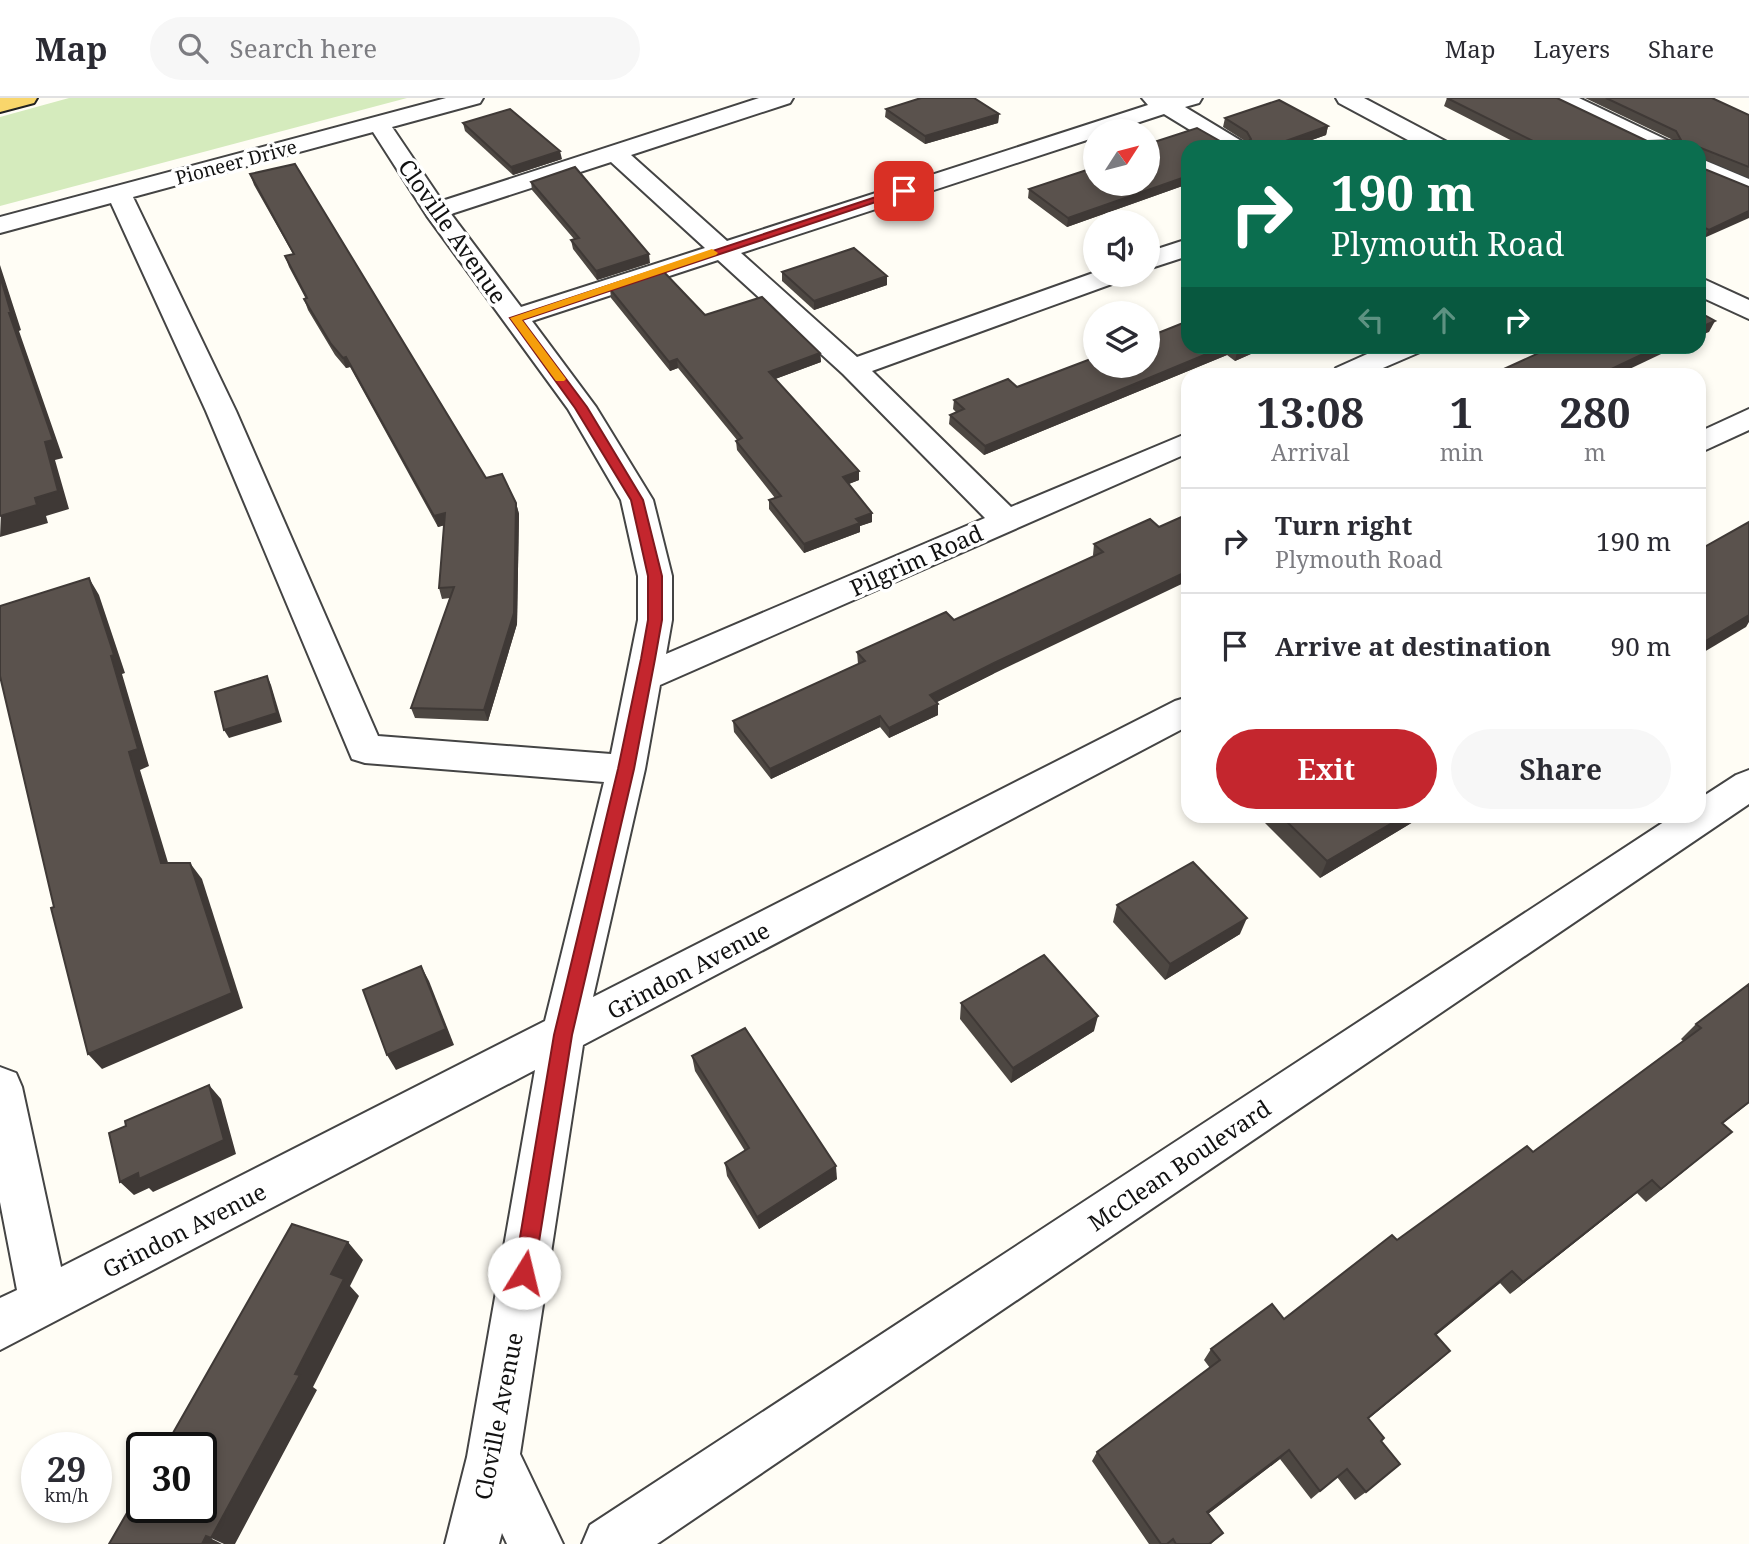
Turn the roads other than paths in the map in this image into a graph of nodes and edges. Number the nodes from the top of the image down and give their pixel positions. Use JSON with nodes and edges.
{"nodes":[{"id":1,"x":26,"y":98,"type":"edge"},
{"id":2,"x":472,"y":98,"type":"edge"},
{"id":3,"x":782,"y":98,"type":"edge"},
{"id":4,"x":1191,"y":98,"type":"edge"},
{"id":5,"x":1347,"y":98,"type":"edge"},
{"id":6,"x":1561,"y":98,"type":"edge"},
{"id":7,"x":1159,"y":102,"type":"edge"},
{"id":8,"x":0,"y":105,"type":"edge"},
{"id":9,"x":379,"y":124,"type":"junction"},
{"id":10,"x":1223,"y":140,"type":"edge"},
{"id":11,"x":1426,"y":140,"type":"edge"},
{"id":12,"x":1648,"y":140,"type":"edge"},
{"id":13,"x":615,"y":153,"type":"junction"},
{"id":14,"x":1706,"y":167,"type":"edge"},
{"id":15,"x":1749,"y":188,"type":"edge"},
{"id":16,"x":119,"y":194,"type":"junction"},
{"id":17,"x":436,"y":211,"type":"junction"},
{"id":18,"x":0,"y":225,"type":"edge"},
{"id":19,"x":1181,"y":249,"type":"edge"},
{"id":20,"x":720,"y":250,"type":"junction"},
{"id":21,"x":1160,"y":257,"type":"edge"},
{"id":22,"x":1083,"y":285,"type":"edge"},
{"id":23,"x":1706,"y":289,"type":"edge"},
{"id":24,"x":1749,"y":311,"type":"edge"},
{"id":25,"x":515,"y":318,"type":"junction"},
{"id":26,"x":1392,"y":354,"type":"edge"},
{"id":27,"x":853,"y":368,"type":"junction"},
{"id":28,"x":1360,"y":368,"type":"edge"},
{"id":29,"x":1749,"y":418,"type":"edge"},
{"id":30,"x":1706,"y":440,"type":"edge"},
{"id":31,"x":1181,"y":445,"type":"edge"},
{"id":32,"x":1007,"y":521,"type":"junction"},
{"id":33,"x":644,"y":678,"type":"junction"},
{"id":34,"x":1181,"y":714,"type":"edge"},
{"id":35,"x":626,"y":769,"type":"junction"},
{"id":36,"x":1749,"y":785,"type":"edge"},
{"id":37,"x":1706,"y":814,"type":"edge"},
{"id":38,"x":1692,"y":823,"type":"edge"},
{"id":39,"x":563,"y":1035,"type":"junction"},
{"id":40,"x":0,"y":1087,"type":"edge"},
{"id":41,"x":44,"y":1301,"type":"junction"},
{"id":42,"x":0,"y":1325,"type":"edge"},
{"id":43,"x":493,"y":1457,"type":"junction"},
{"id":44,"x":472,"y":1544,"type":"edge"},
{"id":45,"x":536,"y":1544,"type":"edge"},
{"id":46,"x":609,"y":1544,"type":"edge"}],
"edges":[{"from":1,"to":8,"type":"main road"},
{"from":2,"to":9,"type":"street","name":"Pioneer Drive"},
{"from":3,"to":13,"type":"street"},
{"from":4,"to":7,"type":"street"},
{"from":5,"to":11,"type":"street"},
{"from":6,"to":12,"type":"street"},
{"from":7,"to":10,"type":"street"},
{"from":7,"to":20,"type":"street"},
{"from":9,"to":16,"type":"street","name":"Pioneer Drive"},
{"from":9,"to":17,"type":"street","name":"Cloville Avenue"},
{"from":13,"to":17,"type":"street"},
{"from":13,"to":20,"type":"street"},
{"from":14,"to":15,"type":"street"},
{"from":16,"to":18,"type":"street","name":"Pioneer Drive"},
{"from":16,"to":35,"type":"street"},
{"from":17,"to":25,"type":"street","name":"Cloville Avenue"},
{"from":19,"to":21,"type":"street"},
{"from":20,"to":25,"type":"street"},
{"from":20,"to":27,"type":"street"},
{"from":22,"to":27,"type":"street"},
{"from":23,"to":24,"type":"street"},
{"from":25,"to":33,"type":"street","name":"Cloville Avenue"},
{"from":26,"to":28,"type":"street"},
{"from":27,"to":32,"type":"street"},
{"from":29,"to":30,"type":"street"},
{"from":31,"to":32,"type":"street","name":"Pilgrim Road"},
{"from":32,"to":33,"type":"street","name":"Pilgrim Road"},
{"from":33,"to":35,"type":"street","name":"Cloville Avenue"},
{"from":34,"to":39,"type":"street","name":"Grindon Avenue"},
{"from":35,"to":39,"type":"street","name":"Cloville Avenue"},
{"from":36,"to":37,"type":"street","name":"McClean Boulevard"},
{"from":38,"to":46,"type":"street","name":"McClean Boulevard"},
{"from":39,"to":41,"type":"street","name":"Grindon Avenue"},
{"from":39,"to":43,"type":"street","name":"Cloville Avenue"},
{"from":40,"to":41,"type":"street"},
{"from":41,"to":42,"type":"street","name":"Grindon Avenue"},
{"from":43,"to":44,"type":"street","name":"Cloville Avenue"},
{"from":43,"to":45,"type":"street"}]}
